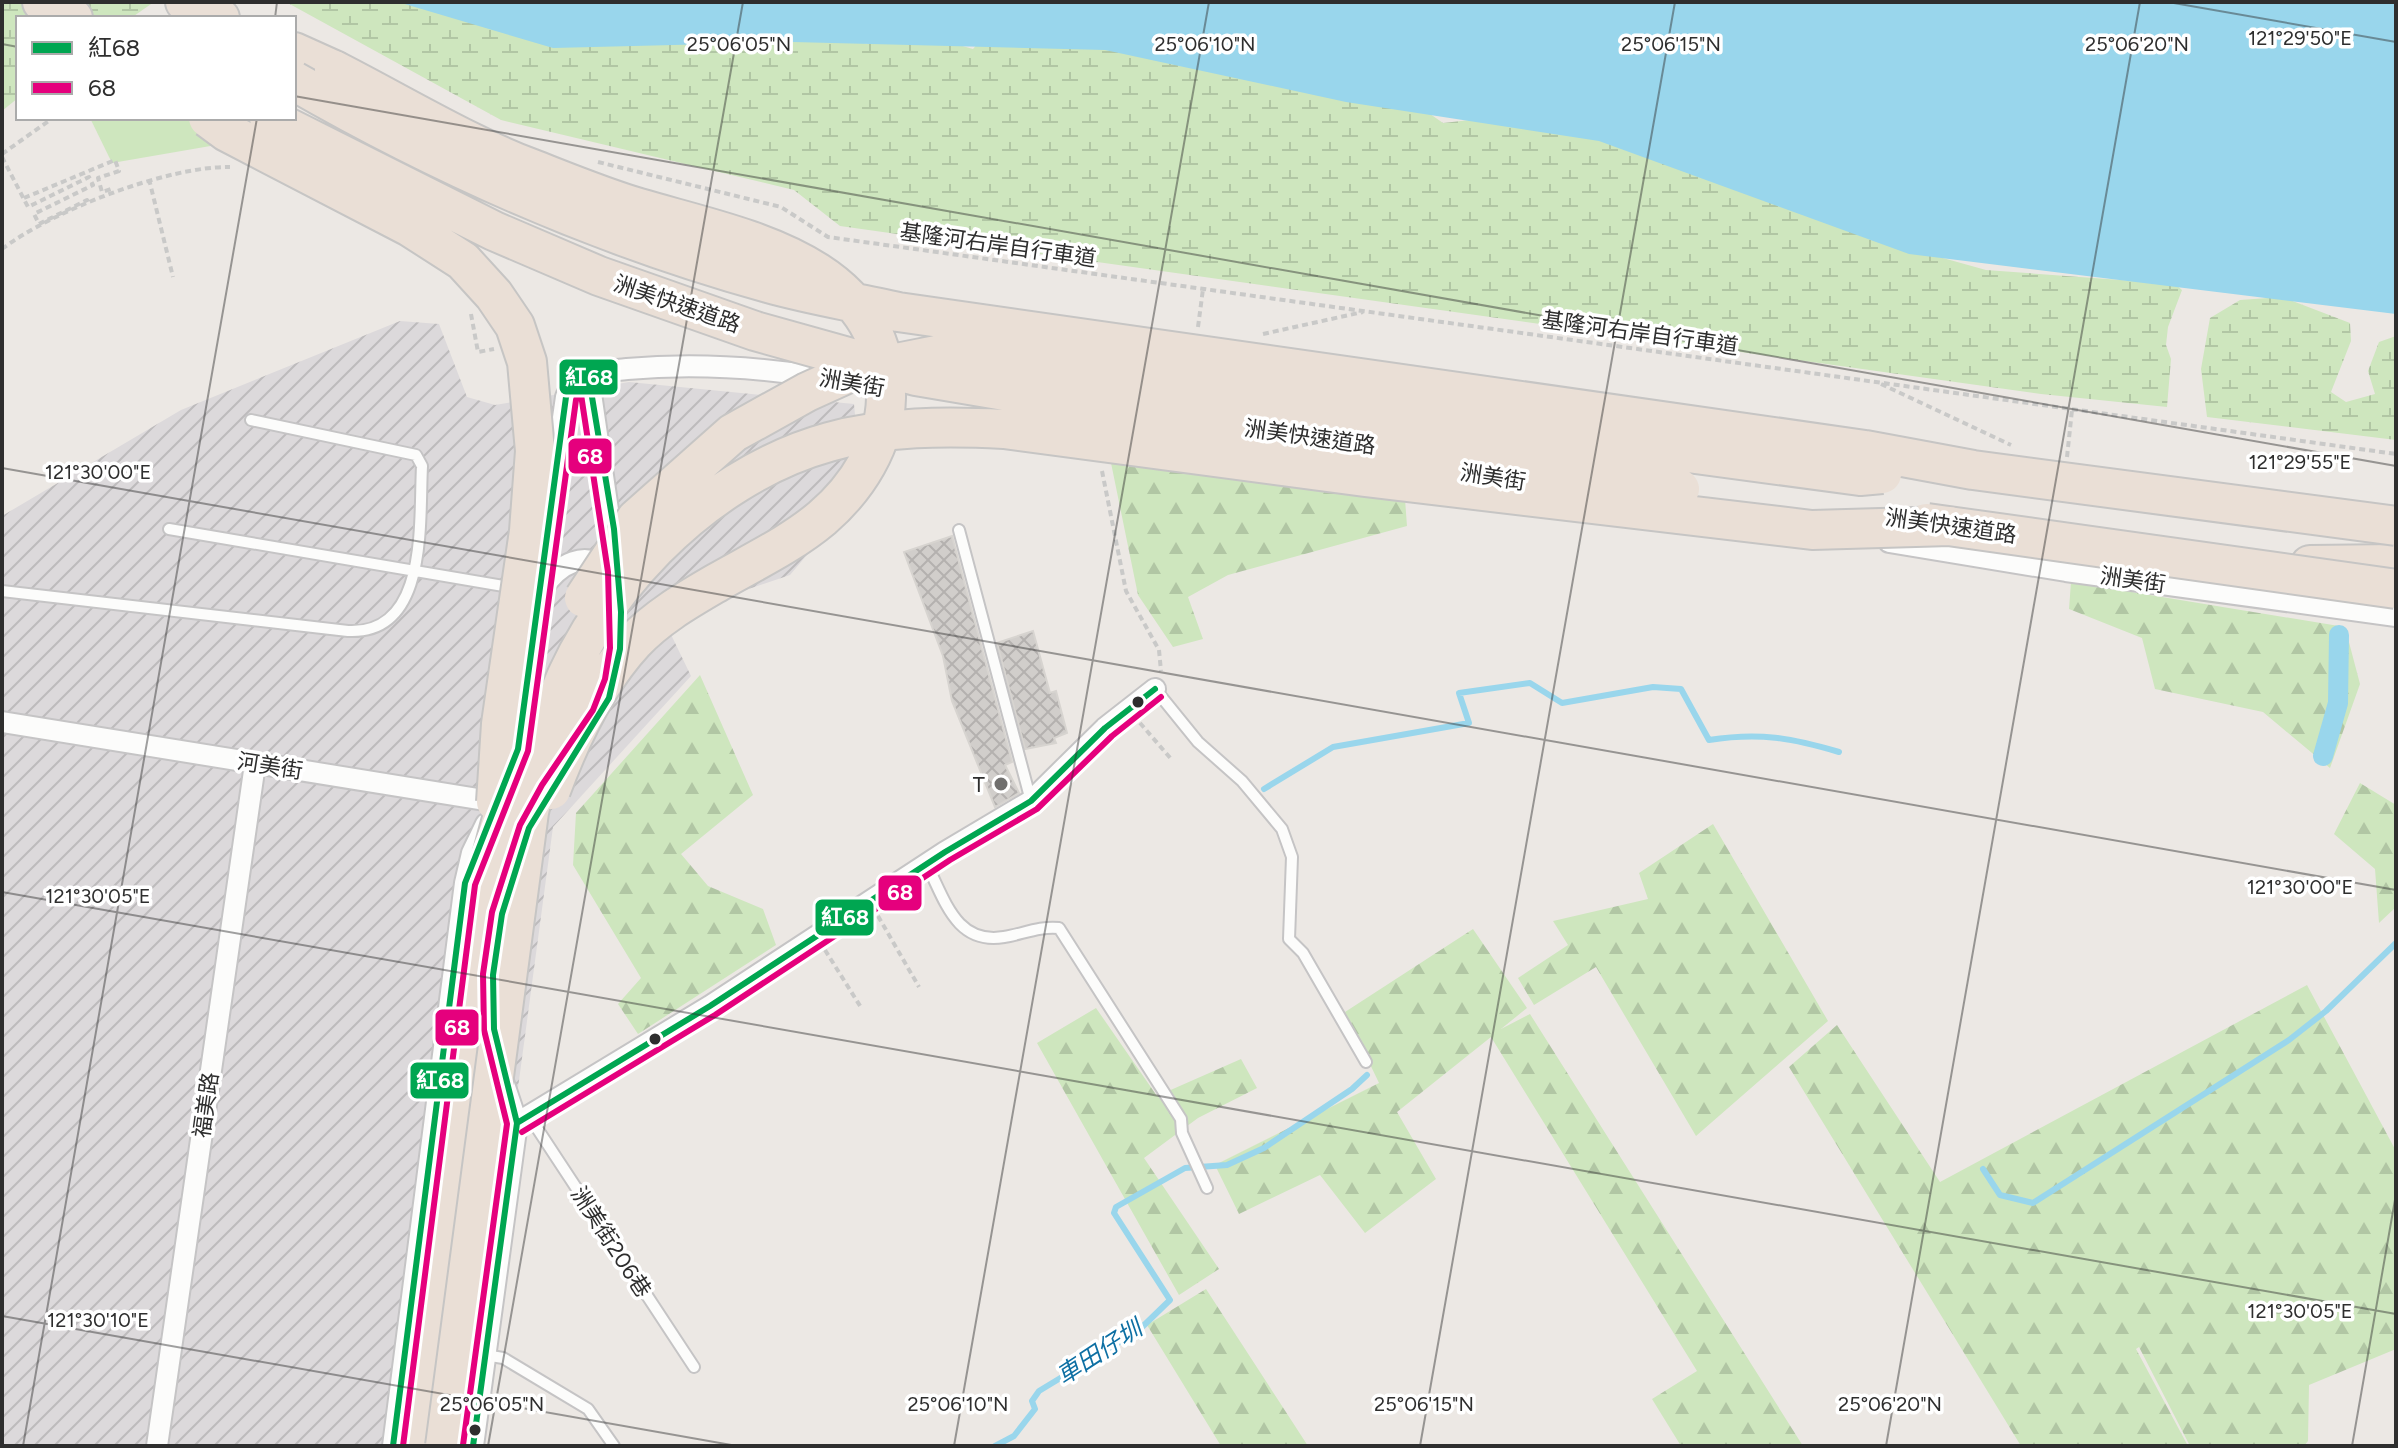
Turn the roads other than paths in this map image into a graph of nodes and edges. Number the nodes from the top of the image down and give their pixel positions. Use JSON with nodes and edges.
{"nodes":[{"id":1,"x":154,"y":2,"type":"edge"},
{"id":2,"x":185,"y":2,"type":"edge"},
{"id":3,"x":180,"y":16,"type":"edge"},
{"id":4,"x":216,"y":16,"type":"edge"},
{"id":5,"x":296,"y":53,"type":"edge"},
{"id":6,"x":296,"y":82,"type":"edge"},
{"id":7,"x":211,"y":120,"type":"edge"},
{"id":8,"x":273,"y":120,"type":"edge"},
{"id":9,"x":588,"y":373,"type":"junction"},
{"id":10,"x":251,"y":420,"type":"dead end"},
{"id":11,"x":1973,"y":470,"type":"junction"},
{"id":12,"x":2327,"y":518,"type":"junction"},
{"id":13,"x":1950,"y":526,"type":"junction"},
{"id":14,"x":2396,"y":526,"type":"edge"},
{"id":15,"x":169,"y":529,"type":"dead end"},
{"id":16,"x":959,"y":530,"type":"dead end"},
{"id":17,"x":2396,"y":535,"type":"edge"},
{"id":18,"x":2396,"y":564,"type":"edge"},
{"id":19,"x":2231,"y":566,"type":"junction"},
{"id":20,"x":417,"y":572,"type":"junction"},
{"id":21,"x":618,"y":581,"type":"junction"},
{"id":22,"x":2396,"y":589,"type":"edge"},
{"id":23,"x":2,"y":591,"type":"edge"},
{"id":24,"x":540,"y":592,"type":"junction"},
{"id":25,"x":2396,"y":616,"type":"edge"},
{"id":26,"x":1155,"y":689,"type":"joint"},
{"id":27,"x":2,"y":722,"type":"edge"},
{"id":28,"x":255,"y":764,"type":"junction"},
{"id":29,"x":1031,"y":801,"type":"junction"},
{"id":30,"x":499,"y":803,"type":"junction"},
{"id":31,"x":539,"y":809,"type":"junction"},
{"id":32,"x":507,"y":861,"type":"junction"},
{"id":33,"x":927,"y":865,"type":"junction"},
{"id":34,"x":1366,"y":1062,"type":"dead end"},
{"id":35,"x":523,"y":1120,"type":"junction"},
{"id":36,"x":1207,"y":1188,"type":"dead end"},
{"id":37,"x":485,"y":1355,"type":"junction"},
{"id":38,"x":694,"y":1367,"type":"dead end"},
{"id":39,"x":157,"y":1446,"type":"edge"},
{"id":40,"x":393,"y":1446,"type":"edge"},
{"id":41,"x":416,"y":1446,"type":"edge"},
{"id":42,"x":445,"y":1446,"type":"edge"},
{"id":43,"x":473,"y":1446,"type":"edge"},
{"id":44,"x":614,"y":1446,"type":"edge"}],
"edges":[{"from":1,"to":3,"type":"highway"},
{"from":2,"to":4,"type":"highway"},
{"from":5,"to":32,"type":"highway","bridge":true},
{"from":6,"to":11,"type":"highway","bridge":true},
{"from":7,"to":32,"type":"highway","bridge":true},
{"from":8,"to":13,"type":"highway","name":"洲美快速道路","bridge":true},
{"from":9,"to":21,"type":"street"},
{"from":9,"to":24,"type":"street"},
{"from":9,"to":25,"type":"street","name":"洲美街"},
{"from":10,"to":20,"type":"lane"},
{"from":11,"to":12,"type":"highway","bridge":true},
{"from":11,"to":32,"type":"highway","bridge":true},
{"from":12,"to":14,"type":"highway","bridge":true},
{"from":12,"to":17,"type":"highway","bridge":true},
{"from":13,"to":19,"type":"highway","name":"洲美快速道路","bridge":true},
{"from":13,"to":32,"type":"highway","bridge":true},
{"from":15,"to":20,"type":"lane"},
{"from":16,"to":29,"type":"lane"},
{"from":18,"to":19,"type":"highway","bridge":true},
{"from":19,"to":22,"type":"highway","name":"洲美快速道路","bridge":true},
{"from":20,"to":23,"type":"lane"},
{"from":20,"to":24,"type":"lane"},
{"from":21,"to":24,"type":"street"},
{"from":21,"to":31,"type":"street"},
{"from":24,"to":30,"type":"street"},
{"from":26,"to":29,"type":"street"},
{"from":26,"to":34,"type":"lane"},
{"from":27,"to":28,"type":"street","name":"河美街"},
{"from":28,"to":30,"type":"street","name":"河美街"},
{"from":28,"to":39,"type":"street","name":"福美路"},
{"from":29,"to":33,"type":"street"},
{"from":30,"to":31,"type":"street","name":"河美街"},
{"from":30,"to":40,"type":"street"},
{"from":31,"to":35,"type":"street"},
{"from":32,"to":41,"type":"highway"},
{"from":32,"to":42,"type":"highway","bridge":true},
{"from":33,"to":35,"type":"street"},
{"from":33,"to":36,"type":"lane"},
{"from":35,"to":37,"type":"street"},
{"from":35,"to":38,"type":"lane","name":"洲美街206巷"},
{"from":37,"to":43,"type":"street"},
{"from":37,"to":44,"type":"lane"}]}
